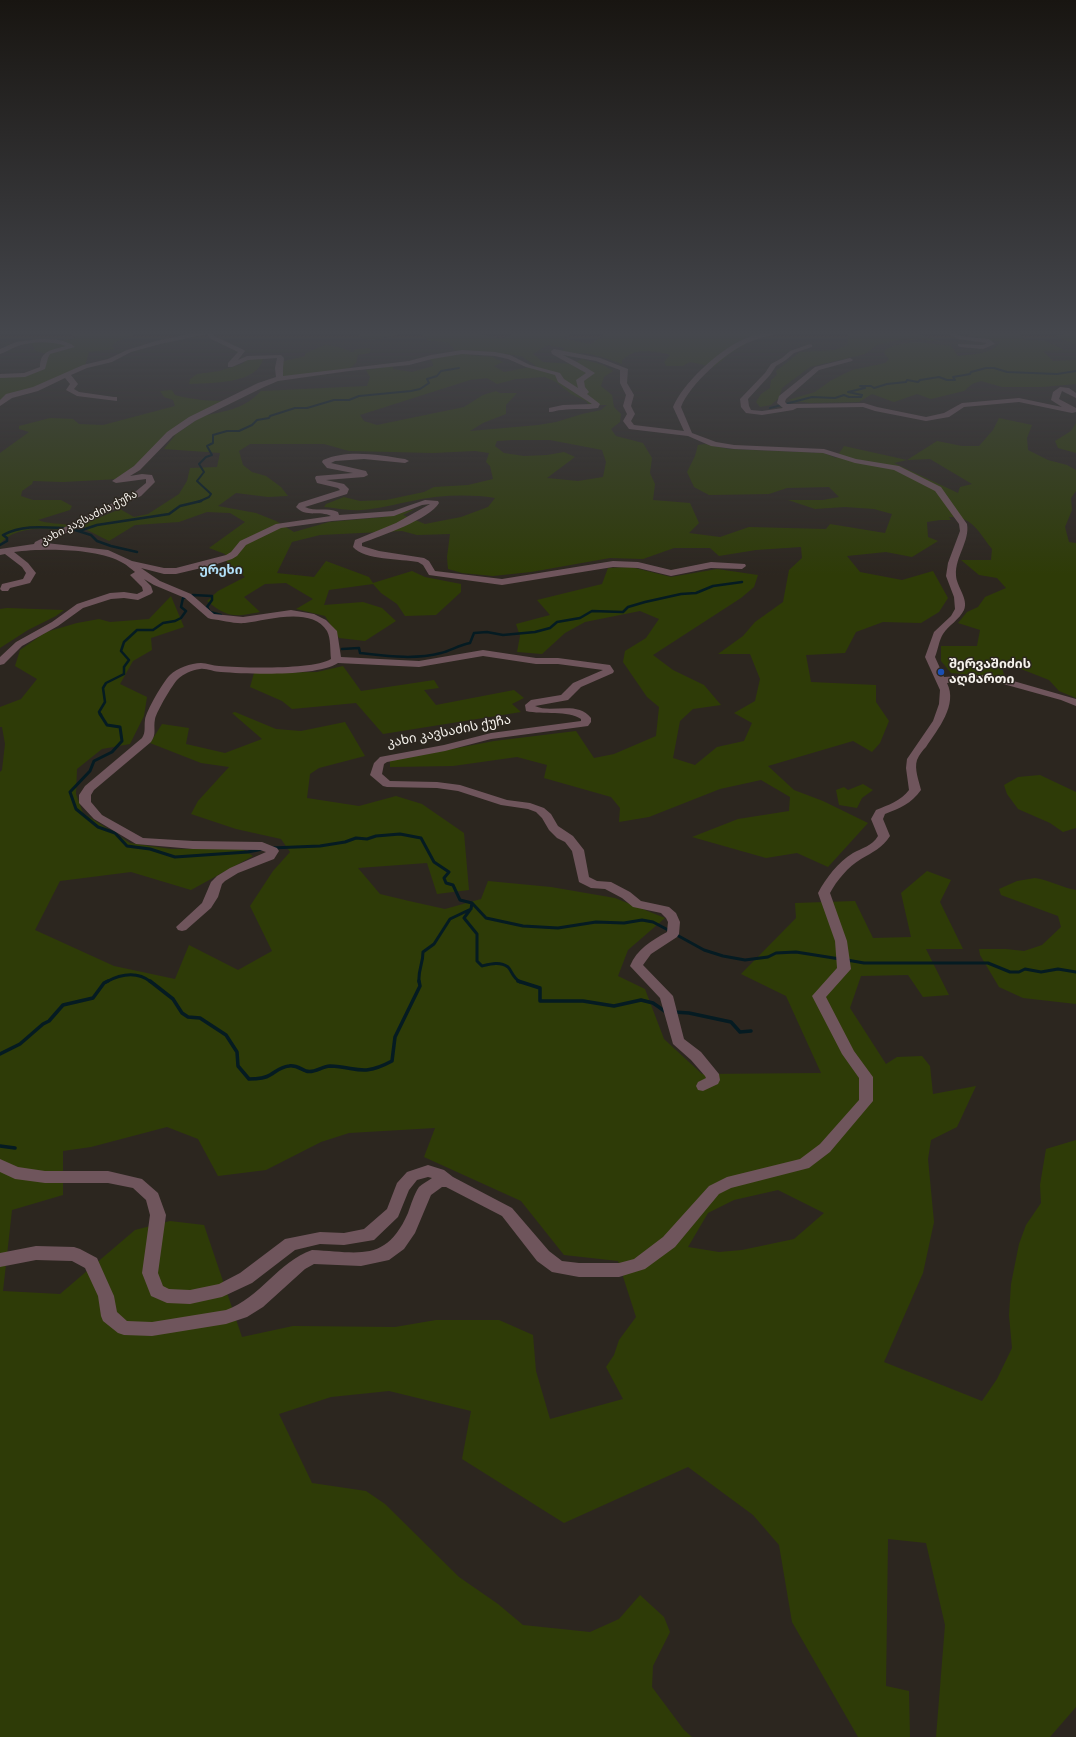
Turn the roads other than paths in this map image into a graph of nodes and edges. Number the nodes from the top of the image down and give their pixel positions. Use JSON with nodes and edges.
{"nodes":[{"id":1,"x":204,"y":413,"type":"edge"},
{"id":2,"x":631,"y":413,"type":"edge"},
{"id":3,"x":680,"y":413,"type":"edge"},
{"id":4,"x":754,"y":413,"type":"edge"},
{"id":5,"x":765,"y":413,"type":"edge"},
{"id":6,"x":896,"y":413,"type":"edge"},
{"id":7,"x":949,"y":413,"type":"edge"},
{"id":8,"x":689,"y":434,"type":"junction"},
{"id":9,"x":405,"y":461,"type":"dead end"},
{"id":10,"x":332,"y":518,"type":"junction"},
{"id":11,"x":31,"y":547,"type":"junction"},
{"id":12,"x":4,"y":552,"type":"edge"},
{"id":13,"x":129,"y":563,"type":"junction"},
{"id":14,"x":742,"y":566,"type":"dead end"},
{"id":15,"x":5,"y":589,"type":"dead end"},
{"id":16,"x":336,"y":660,"type":"junction"},
{"id":17,"x":0,"y":662,"type":"edge"},
{"id":18,"x":941,"y":680,"type":"junction"},
{"id":19,"x":1076,"y":703,"type":"edge"},
{"id":20,"x":182,"y":927,"type":"dead end"},
{"id":21,"x":704,"y":1086,"type":"dead end"},
{"id":22,"x":0,"y":1165,"type":"edge"},
{"id":23,"x":448,"y":1181,"type":"junction"},
{"id":24,"x":0,"y":1260,"type":"edge"}],
"edges":[{"from":1,"to":11,"type":"street","name":"კახი კავსაძის ქუჩა"},
{"from":2,"to":8,"type":"street"},
{"from":3,"to":8,"type":"street"},
{"from":4,"to":5,"type":"street"},
{"from":6,"to":7,"type":"street"},
{"from":8,"to":18,"type":"street"},
{"from":9,"to":10,"type":"street"},
{"from":10,"to":13,"type":"street","name":"კახი კავსაძის ქუჩა"},
{"from":10,"to":14,"type":"street","name":"კახი კავსაძის ქუჩა"},
{"from":11,"to":12,"type":"street","name":"კახი კავსაძის ქუჩა"},
{"from":11,"to":13,"type":"street","name":"კახი კავსაძის ქუჩა"},
{"from":12,"to":15,"type":"street"},
{"from":13,"to":16,"type":"street","name":"კახი კავსაძის ქუჩა"},
{"from":13,"to":17,"type":"street"},
{"from":16,"to":20,"type":"street","name":"კახი კავსაძის ქუჩა"},
{"from":16,"to":21,"type":"street","name":"კახი კავსაძის ქუჩა"},
{"from":18,"to":19,"type":"street"},
{"from":18,"to":23,"type":"street"},
{"from":22,"to":23,"type":"street"},
{"from":23,"to":24,"type":"street"}]}
